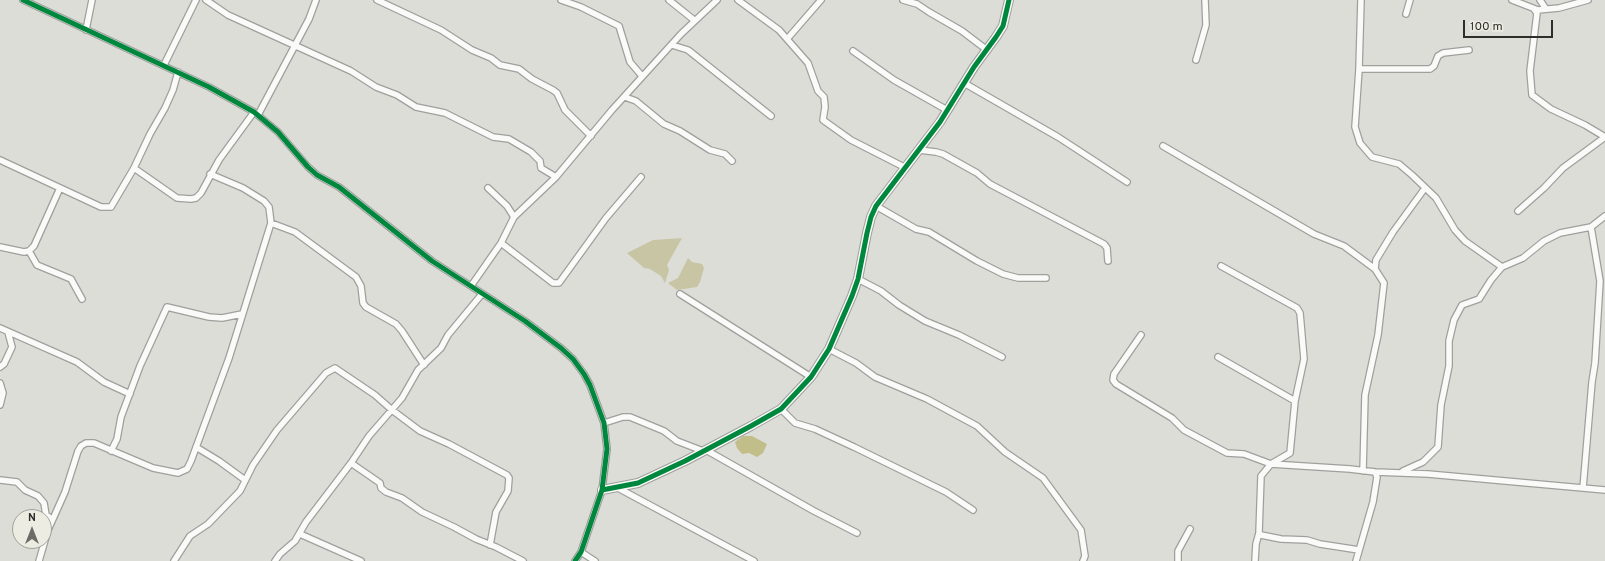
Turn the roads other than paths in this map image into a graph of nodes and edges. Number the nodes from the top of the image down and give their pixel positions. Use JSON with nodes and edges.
{"nodes":[{"id":1,"x":23,"y":0,"type":"edge"},
{"id":2,"x":92,"y":0,"type":"edge"},
{"id":3,"x":196,"y":0,"type":"edge"},
{"id":4,"x":206,"y":0,"type":"edge"},
{"id":5,"x":316,"y":0,"type":"edge"},
{"id":6,"x":377,"y":0,"type":"edge"},
{"id":7,"x":561,"y":0,"type":"edge"},
{"id":8,"x":669,"y":0,"type":"edge"},
{"id":9,"x":717,"y":0,"type":"edge"},
{"id":10,"x":738,"y":0,"type":"edge"},
{"id":11,"x":821,"y":0,"type":"edge"},
{"id":12,"x":903,"y":0,"type":"edge"},
{"id":13,"x":1010,"y":0,"type":"edge"},
{"id":14,"x":1205,"y":0,"type":"edge"},
{"id":15,"x":1361,"y":0,"type":"edge"},
{"id":16,"x":1410,"y":0,"type":"edge"},
{"id":17,"x":1512,"y":0,"type":"edge"},
{"id":18,"x":1540,"y":0,"type":"edge"},
{"id":19,"x":1588,"y":0,"type":"edge"},
{"id":20,"x":1534,"y":9,"type":"junction"},
{"id":21,"x":1546,"y":9,"type":"junction"},
{"id":22,"x":1406,"y":14,"type":"dead end"},
{"id":23,"x":694,"y":20,"type":"junction"},
{"id":24,"x":86,"y":30,"type":"junction"},
{"id":25,"x":788,"y":38,"type":"junction"},
{"id":26,"x":294,"y":45,"type":"junction"},
{"id":27,"x":672,"y":46,"type":"junction"},
{"id":28,"x":987,"y":50,"type":"junction"},
{"id":29,"x":1469,"y":50,"type":"dead end"},
{"id":30,"x":853,"y":51,"type":"dead end"},
{"id":31,"x":1196,"y":60,"type":"dead end"},
{"id":32,"x":164,"y":65,"type":"junction"},
{"id":33,"x":1359,"y":69,"type":"junction"},
{"id":34,"x":178,"y":72,"type":"junction"},
{"id":35,"x":642,"y":76,"type":"junction"},
{"id":36,"x":964,"y":83,"type":"junction"},
{"id":37,"x":625,"y":97,"type":"junction"},
{"id":38,"x":947,"y":110,"type":"junction"},
{"id":39,"x":256,"y":113,"type":"junction"},
{"id":40,"x":771,"y":116,"type":"dead end"},
{"id":41,"x":590,"y":136,"type":"junction"},
{"id":42,"x":1605,"y":137,"type":"edge"},
{"id":43,"x":1163,"y":146,"type":"dead end"},
{"id":44,"x":919,"y":150,"type":"junction"},
{"id":45,"x":0,"y":160,"type":"edge"},
{"id":46,"x":732,"y":161,"type":"dead end"},
{"id":47,"x":904,"y":167,"type":"junction"},
{"id":48,"x":134,"y":168,"type":"junction"},
{"id":49,"x":210,"y":174,"type":"junction"},
{"id":50,"x":556,"y":177,"type":"junction"},
{"id":51,"x":641,"y":177,"type":"dead end"},
{"id":52,"x":1127,"y":182,"type":"dead end"},
{"id":53,"x":60,"y":188,"type":"junction"},
{"id":54,"x":488,"y":188,"type":"dead end"},
{"id":55,"x":1425,"y":188,"type":"junction"},
{"id":56,"x":876,"y":206,"type":"junction"},
{"id":57,"x":1518,"y":211,"type":"dead end"},
{"id":58,"x":1605,"y":216,"type":"edge"},
{"id":59,"x":514,"y":217,"type":"junction"},
{"id":60,"x":271,"y":223,"type":"junction"},
{"id":61,"x":1591,"y":227,"type":"junction"},
{"id":62,"x":501,"y":243,"type":"junction"},
{"id":63,"x":0,"y":247,"type":"edge"},
{"id":64,"x":29,"y":251,"type":"junction"},
{"id":65,"x":1108,"y":261,"type":"dead end"},
{"id":66,"x":1221,"y":266,"type":"dead end"},
{"id":67,"x":1502,"y":267,"type":"junction"},
{"id":68,"x":1375,"y":269,"type":"junction"},
{"id":69,"x":1046,"y":278,"type":"dead end"},
{"id":70,"x":858,"y":279,"type":"junction"},
{"id":71,"x":471,"y":286,"type":"junction"},
{"id":72,"x":482,"y":294,"type":"junction"},
{"id":73,"x":680,"y":294,"type":"dead end"},
{"id":74,"x":82,"y":299,"type":"dead end"},
{"id":75,"x":242,"y":314,"type":"junction"},
{"id":76,"x":0,"y":328,"type":"edge"},
{"id":77,"x":8,"y":332,"type":"junction"},
{"id":78,"x":1141,"y":335,"type":"dead end"},
{"id":79,"x":829,"y":350,"type":"junction"},
{"id":80,"x":1002,"y":357,"type":"dead end"},
{"id":81,"x":1218,"y":357,"type":"dead end"},
{"id":82,"x":424,"y":365,"type":"junction"},
{"id":83,"x":0,"y":367,"type":"edge"},
{"id":84,"x":811,"y":377,"type":"junction"},
{"id":85,"x":0,"y":383,"type":"edge"},
{"id":86,"x":130,"y":394,"type":"junction"},
{"id":87,"x":1295,"y":400,"type":"junction"},
{"id":88,"x":0,"y":405,"type":"edge"},
{"id":89,"x":394,"y":408,"type":"junction"},
{"id":90,"x":781,"y":409,"type":"junction"},
{"id":91,"x":604,"y":423,"type":"junction"},
{"id":92,"x":196,"y":447,"type":"junction"},
{"id":93,"x":111,"y":451,"type":"junction"},
{"id":94,"x":705,"y":451,"type":"junction"},
{"id":95,"x":351,"y":463,"type":"junction"},
{"id":96,"x":1271,"y":464,"type":"junction"},
{"id":97,"x":1363,"y":471,"type":"junction"},
{"id":98,"x":1375,"y":472,"type":"junction"},
{"id":99,"x":1401,"y":472,"type":"junction"},
{"id":100,"x":0,"y":480,"type":"edge"},
{"id":101,"x":245,"y":480,"type":"junction"},
{"id":102,"x":618,"y":488,"type":"junction"},
{"id":103,"x":1583,"y":488,"type":"junction"},
{"id":104,"x":602,"y":490,"type":"junction"},
{"id":105,"x":1605,"y":490,"type":"edge"},
{"id":106,"x":45,"y":509,"type":"edge"},
{"id":107,"x":973,"y":510,"type":"dead end"},
{"id":108,"x":52,"y":519,"type":"edge"},
{"id":109,"x":1190,"y":529,"type":"dead end"},
{"id":110,"x":857,"y":532,"type":"dead end"},
{"id":111,"x":1259,"y":533,"type":"junction"},
{"id":112,"x":300,"y":534,"type":"junction"},
{"id":113,"x":490,"y":545,"type":"junction"},
{"id":114,"x":43,"y":549,"type":"edge"},
{"id":115,"x":1359,"y":550,"type":"junction"},
{"id":116,"x":581,"y":552,"type":"junction"},
{"id":117,"x":39,"y":561,"type":"edge"},
{"id":118,"x":174,"y":561,"type":"edge"},
{"id":119,"x":275,"y":561,"type":"edge"},
{"id":120,"x":361,"y":561,"type":"edge"},
{"id":121,"x":523,"y":561,"type":"edge"},
{"id":122,"x":575,"y":561,"type":"edge"},
{"id":123,"x":595,"y":561,"type":"edge"},
{"id":124,"x":754,"y":561,"type":"edge"},
{"id":125,"x":1084,"y":561,"type":"edge"},
{"id":126,"x":1178,"y":561,"type":"edge"},
{"id":127,"x":1254,"y":561,"type":"edge"},
{"id":128,"x":1356,"y":561,"type":"edge"}],
"edges":[{"from":1,"to":24,"type":"street"},
{"from":2,"to":24,"type":"street"},
{"from":3,"to":32,"type":"street"},
{"from":4,"to":26,"type":"street"},
{"from":5,"to":26,"type":"street"},
{"from":6,"to":41,"type":"street"},
{"from":7,"to":35,"type":"street"},
{"from":8,"to":23,"type":"street"},
{"from":9,"to":23,"type":"street"},
{"from":10,"to":25,"type":"street"},
{"from":11,"to":25,"type":"street"},
{"from":12,"to":28,"type":"street"},
{"from":13,"to":28,"type":"street"},
{"from":14,"to":31,"type":"street"},
{"from":15,"to":33,"type":"street"},
{"from":16,"to":22,"type":"street"},
{"from":17,"to":20,"type":"street"},
{"from":18,"to":21,"type":"street"},
{"from":19,"to":21,"type":"street"},
{"from":20,"to":21,"type":"street"},
{"from":20,"to":42,"type":"street"},
{"from":23,"to":27,"type":"street"},
{"from":24,"to":32,"type":"street"},
{"from":25,"to":47,"type":"street"},
{"from":26,"to":39,"type":"street"},
{"from":26,"to":50,"type":"street"},
{"from":27,"to":35,"type":"street"},
{"from":27,"to":40,"type":"street"},
{"from":28,"to":36,"type":"street"},
{"from":29,"to":33,"type":"street"},
{"from":30,"to":38,"type":"street"},
{"from":32,"to":34,"type":"street"},
{"from":33,"to":55,"type":"street"},
{"from":34,"to":39,"type":"street"},
{"from":34,"to":48,"type":"street"},
{"from":35,"to":37,"type":"street"},
{"from":36,"to":38,"type":"street"},
{"from":36,"to":52,"type":"street"},
{"from":37,"to":41,"type":"street"},
{"from":37,"to":46,"type":"street"},
{"from":38,"to":44,"type":"street"},
{"from":39,"to":49,"type":"street"},
{"from":39,"to":71,"type":"street"},
{"from":41,"to":50,"type":"street"},
{"from":42,"to":57,"type":"street"},
{"from":43,"to":68,"type":"street"},
{"from":44,"to":47,"type":"street"},
{"from":44,"to":65,"type":"street"},
{"from":45,"to":53,"type":"street"},
{"from":47,"to":56,"type":"street"},
{"from":48,"to":49,"type":"street"},
{"from":48,"to":53,"type":"street"},
{"from":49,"to":60,"type":"street"},
{"from":50,"to":59,"type":"street"},
{"from":51,"to":62,"type":"street"},
{"from":53,"to":64,"type":"street"},
{"from":54,"to":59,"type":"street"},
{"from":55,"to":67,"type":"street"},
{"from":55,"to":68,"type":"street"},
{"from":56,"to":69,"type":"street"},
{"from":56,"to":70,"type":"street"},
{"from":58,"to":61,"type":"street"},
{"from":59,"to":62,"type":"street"},
{"from":60,"to":75,"type":"street"},
{"from":60,"to":82,"type":"street"},
{"from":61,"to":67,"type":"street"},
{"from":61,"to":103,"type":"street"},
{"from":62,"to":71,"type":"street"},
{"from":63,"to":64,"type":"street"},
{"from":64,"to":74,"type":"street"},
{"from":66,"to":87,"type":"street"},
{"from":67,"to":99,"type":"street"},
{"from":68,"to":97,"type":"street"},
{"from":70,"to":79,"type":"street"},
{"from":70,"to":80,"type":"street"},
{"from":71,"to":72,"type":"street"},
{"from":72,"to":82,"type":"street"},
{"from":72,"to":91,"type":"street"},
{"from":73,"to":84,"type":"street"},
{"from":75,"to":86,"type":"street"},
{"from":75,"to":92,"type":"street"},
{"from":76,"to":77,"type":"street"},
{"from":77,"to":83,"type":"street"},
{"from":77,"to":86,"type":"street"},
{"from":78,"to":96,"type":"street"},
{"from":79,"to":84,"type":"street"},
{"from":79,"to":125,"type":"street"},
{"from":81,"to":87,"type":"street"},
{"from":82,"to":89,"type":"street"},
{"from":84,"to":90,"type":"street"},
{"from":85,"to":88,"type":"street"},
{"from":86,"to":93,"type":"street"},
{"from":87,"to":96,"type":"street"},
{"from":89,"to":95,"type":"street"},
{"from":89,"to":101,"type":"street"},
{"from":89,"to":113,"type":"street"},
{"from":90,"to":94,"type":"street"},
{"from":90,"to":107,"type":"street"},
{"from":91,"to":94,"type":"street"},
{"from":91,"to":104,"type":"street"},
{"from":92,"to":93,"type":"street"},
{"from":92,"to":101,"type":"street"},
{"from":93,"to":108,"type":"street"},
{"from":94,"to":102,"type":"street"},
{"from":94,"to":110,"type":"street"},
{"from":95,"to":112,"type":"street"},
{"from":95,"to":113,"type":"street"},
{"from":96,"to":97,"type":"street"},
{"from":96,"to":111,"type":"street"},
{"from":97,"to":98,"type":"street"},
{"from":98,"to":99,"type":"street"},
{"from":98,"to":115,"type":"street"},
{"from":99,"to":103,"type":"street"},
{"from":100,"to":106,"type":"street"},
{"from":101,"to":118,"type":"street"},
{"from":102,"to":104,"type":"street"},
{"from":102,"to":124,"type":"street"},
{"from":103,"to":105,"type":"street"},
{"from":104,"to":116,"type":"street"},
{"from":109,"to":126,"type":"street"},
{"from":111,"to":115,"type":"street"},
{"from":111,"to":127,"type":"street"},
{"from":112,"to":119,"type":"street"},
{"from":112,"to":120,"type":"street"},
{"from":113,"to":121,"type":"street"},
{"from":114,"to":117,"type":"street"},
{"from":115,"to":128,"type":"street"},
{"from":116,"to":122,"type":"street"},
{"from":116,"to":123,"type":"street"}]}
